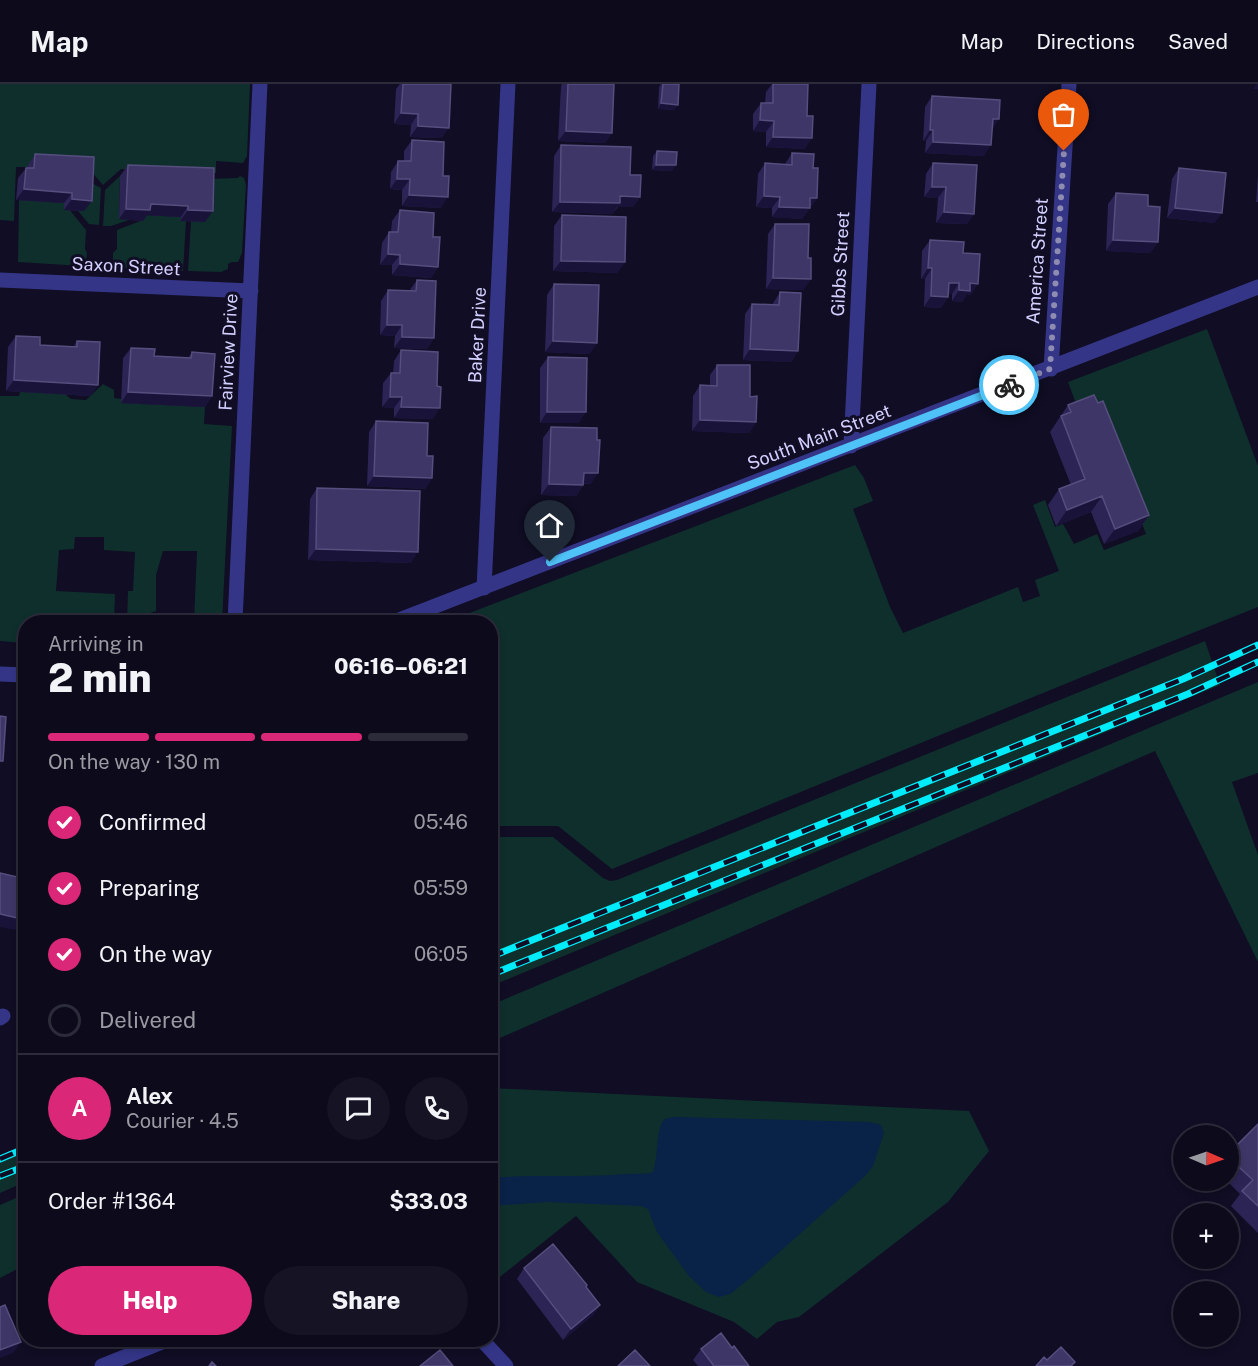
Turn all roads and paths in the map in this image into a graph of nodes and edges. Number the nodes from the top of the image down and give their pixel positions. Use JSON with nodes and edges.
{"nodes":[{"id":1,"x":261,"y":84,"type":"edge"},
{"id":2,"x":508,"y":84,"type":"edge"},
{"id":3,"x":869,"y":84,"type":"edge"},
{"id":4,"x":1069,"y":84,"type":"edge"},
{"id":5,"x":0,"y":280,"type":"edge"},
{"id":6,"x":1258,"y":287,"type":"edge"},
{"id":7,"x":251,"y":291,"type":"junction"},
{"id":8,"x":1050,"y":369,"type":"junction"},
{"id":9,"x":851,"y":446,"type":"junction"},
{"id":10,"x":484,"y":588,"type":"junction"},
{"id":11,"x":235,"y":615,"type":"edge"},
{"id":12,"x":413,"y":615,"type":"edge"},
{"id":13,"x":0,"y":674,"type":"edge"},
{"id":14,"x":18,"y":675,"type":"edge"},
{"id":15,"x":149,"y":1347,"type":"edge"},
{"id":16,"x":488,"y":1347,"type":"edge"},
{"id":17,"x":102,"y":1366,"type":"edge"},
{"id":18,"x":506,"y":1366,"type":"edge"}],
"edges":[{"from":1,"to":7,"type":"street","name":"Fairview Drive"},
{"from":2,"to":10,"type":"street","name":"Baker Drive"},
{"from":3,"to":9,"type":"street","name":"Gibbs Street"},
{"from":4,"to":8,"type":"street","name":"America Street"},
{"from":5,"to":7,"type":"street","name":"Saxon Street"},
{"from":6,"to":8,"type":"street","name":"South Main Street"},
{"from":7,"to":11,"type":"street","name":"Fairview Drive"},
{"from":8,"to":9,"type":"street","name":"South Main Street"},
{"from":9,"to":10,"type":"street","name":"South Main Street"},
{"from":10,"to":12,"type":"street","name":"South Main Street"},
{"from":13,"to":14,"type":"street"},
{"from":15,"to":17,"type":"street"},
{"from":16,"to":18,"type":"street"}]}
